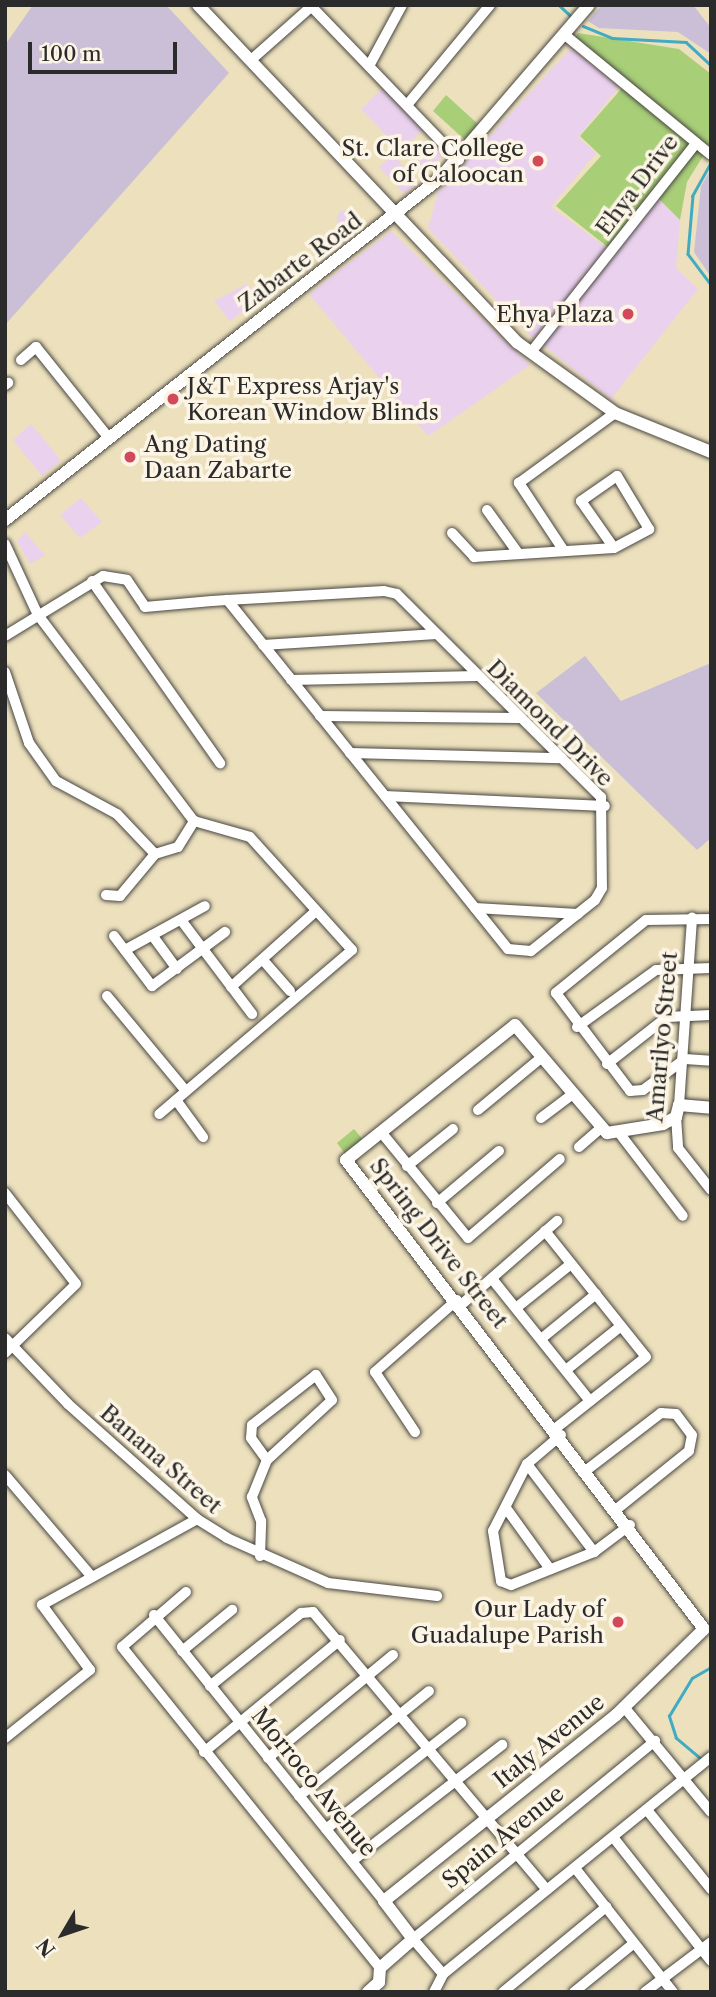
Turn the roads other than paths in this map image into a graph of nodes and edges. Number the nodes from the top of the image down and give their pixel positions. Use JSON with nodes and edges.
{"nodes":[{"id":1,"x":198,"y":5,"type":"edge"},
{"id":2,"x":402,"y":5,"type":"edge"},
{"id":3,"x":490,"y":5,"type":"edge"},
{"id":4,"x":589,"y":5,"type":"edge"},
{"id":5,"x":312,"y":6,"type":"edge"},
{"id":6,"x":565,"y":35,"type":"junction"},
{"id":7,"x":253,"y":63,"type":"junction"},
{"id":8,"x":369,"y":66,"type":"junction"},
{"id":9,"x":407,"y":106,"type":"junction"},
{"id":10,"x":704,"y":149,"type":"edge"},
{"id":11,"x":459,"y":160,"type":"junction"},
{"id":12,"x":396,"y":214,"type":"junction"},
{"id":13,"x":530,"y":349,"type":"junction"},
{"id":14,"x":21,"y":360,"type":"dead end"},
{"id":15,"x":615,"y":413,"type":"junction"},
{"id":16,"x":109,"y":438,"type":"junction"},
{"id":17,"x":711,"y":452,"type":"edge"},
{"id":18,"x":487,"y":510,"type":"dead end"},
{"id":19,"x":5,"y":520,"type":"edge"},
{"id":20,"x":452,"y":533,"type":"dead end"},
{"id":21,"x":5,"y":544,"type":"edge"},
{"id":22,"x":614,"y":548,"type":"junction"},
{"id":23,"x":564,"y":551,"type":"junction"},
{"id":24,"x":518,"y":553,"type":"junction"},
{"id":25,"x":92,"y":580,"type":"junction"},
{"id":26,"x":227,"y":600,"type":"junction"},
{"id":27,"x":38,"y":615,"type":"junction"},
{"id":28,"x":436,"y":634,"type":"junction"},
{"id":29,"x":5,"y":636,"type":"edge"},
{"id":30,"x":262,"y":645,"type":"junction"},
{"id":31,"x":5,"y":672,"type":"edge"},
{"id":32,"x":477,"y":676,"type":"junction"},
{"id":33,"x":291,"y":680,"type":"junction"},
{"id":34,"x":320,"y":716,"type":"junction"},
{"id":35,"x":519,"y":718,"type":"junction"},
{"id":36,"x":350,"y":753,"type":"junction"},
{"id":37,"x":562,"y":758,"type":"junction"},
{"id":38,"x":220,"y":763,"type":"dead end"},
{"id":39,"x":385,"y":796,"type":"junction"},
{"id":40,"x":605,"y":806,"type":"junction"},
{"id":41,"x":194,"y":821,"type":"junction"},
{"id":42,"x":155,"y":854,"type":"junction"},
{"id":43,"x":106,"y":895,"type":"dead end"},
{"id":44,"x":205,"y":906,"type":"dead end"},
{"id":45,"x":475,"y":908,"type":"junction"},
{"id":46,"x":316,"y":911,"type":"junction"},
{"id":47,"x":578,"y":914,"type":"junction"},
{"id":48,"x":692,"y":917,"type":"junction"},
{"id":49,"x":711,"y":919,"type":"edge"},
{"id":50,"x":181,"y":920,"type":"junction"},
{"id":51,"x":225,"y":932,"type":"dead end"},
{"id":52,"x":152,"y":935,"type":"junction"},
{"id":53,"x":114,"y":936,"type":"dead end"},
{"id":54,"x":125,"y":950,"type":"junction"},
{"id":55,"x":203,"y":950,"type":"junction"},
{"id":56,"x":263,"y":960,"type":"junction"},
{"id":57,"x":690,"y":967,"type":"junction"},
{"id":58,"x":711,"y":968,"type":"edge"},
{"id":59,"x":177,"y":969,"type":"junction"},
{"id":60,"x":231,"y":986,"type":"junction"},
{"id":61,"x":290,"y":991,"type":"dead end"},
{"id":62,"x":107,"y":996,"type":"dead end"},
{"id":63,"x":688,"y":1013,"type":"junction"},
{"id":64,"x":252,"y":1014,"type":"dead end"},
{"id":65,"x":711,"y":1015,"type":"edge"},
{"id":66,"x":577,"y":1027,"type":"junction"},
{"id":67,"x":542,"y":1056,"type":"junction"},
{"id":68,"x":685,"y":1059,"type":"junction"},
{"id":69,"x":711,"y":1061,"type":"edge"},
{"id":70,"x":607,"y":1065,"type":"junction"},
{"id":71,"x":185,"y":1090,"type":"junction"},
{"id":72,"x":572,"y":1095,"type":"junction"},
{"id":73,"x":176,"y":1100,"type":"junction"},
{"id":74,"x":711,"y":1108,"type":"edge"},
{"id":75,"x":478,"y":1110,"type":"dead end"},
{"id":76,"x":678,"y":1111,"type":"junction"},
{"id":77,"x":159,"y":1114,"type":"dead end"},
{"id":78,"x":541,"y":1118,"type":"dead end"},
{"id":79,"x":601,"y":1128,"type":"junction"},
{"id":80,"x":453,"y":1129,"type":"dead end"},
{"id":81,"x":381,"y":1132,"type":"junction"},
{"id":82,"x":620,"y":1134,"type":"junction"},
{"id":83,"x":203,"y":1137,"type":"dead end"},
{"id":84,"x":579,"y":1147,"type":"dead end"},
{"id":85,"x":499,"y":1151,"type":"dead end"},
{"id":86,"x":560,"y":1159,"type":"dead end"},
{"id":87,"x":407,"y":1166,"type":"junction"},
{"id":88,"x":711,"y":1190,"type":"edge"},
{"id":89,"x":5,"y":1193,"type":"edge"},
{"id":90,"x":436,"y":1203,"type":"junction"},
{"id":91,"x":683,"y":1216,"type":"dead end"},
{"id":92,"x":557,"y":1221,"type":"dead end"},
{"id":93,"x":545,"y":1231,"type":"junction"},
{"id":94,"x":571,"y":1264,"type":"junction"},
{"id":95,"x":493,"y":1280,"type":"junction"},
{"id":96,"x":596,"y":1294,"type":"junction"},
{"id":97,"x":459,"y":1302,"type":"junction"},
{"id":98,"x":516,"y":1308,"type":"junction"},
{"id":99,"x":621,"y":1326,"type":"junction"},
{"id":100,"x":5,"y":1338,"type":"edge"},
{"id":101,"x":541,"y":1339,"type":"junction"},
{"id":102,"x":9,"y":1350,"type":"edge"},
{"id":103,"x":566,"y":1370,"type":"junction"},
{"id":104,"x":590,"y":1401,"type":"junction"},
{"id":105,"x":415,"y":1432,"type":"dead end"},
{"id":106,"x":559,"y":1432,"type":"junction"},
{"id":107,"x":267,"y":1460,"type":"junction"},
{"id":108,"x":527,"y":1464,"type":"junction"},
{"id":109,"x":588,"y":1469,"type":"junction"},
{"id":110,"x":5,"y":1475,"type":"edge"},
{"id":111,"x":506,"y":1508,"type":"junction"},
{"id":112,"x":618,"y":1508,"type":"junction"},
{"id":113,"x":197,"y":1519,"type":"junction"},
{"id":114,"x":630,"y":1525,"type":"junction"},
{"id":115,"x":594,"y":1552,"type":"junction"},
{"id":116,"x":260,"y":1556,"type":"junction"},
{"id":117,"x":550,"y":1569,"type":"junction"},
{"id":118,"x":92,"y":1577,"type":"junction"},
{"id":119,"x":186,"y":1591,"type":"dead end"},
{"id":120,"x":437,"y":1596,"type":"dead end"},
{"id":121,"x":686,"y":1598,"type":"joint"},
{"id":122,"x":232,"y":1610,"type":"dead end"},
{"id":123,"x":154,"y":1615,"type":"junction"},
{"id":124,"x":340,"y":1640,"type":"junction"},
{"id":125,"x":182,"y":1651,"type":"junction"},
{"id":126,"x":393,"y":1655,"type":"dead end"},
{"id":127,"x":369,"y":1674,"type":"junction"},
{"id":128,"x":210,"y":1686,"type":"junction"},
{"id":129,"x":429,"y":1691,"type":"dead end"},
{"id":130,"x":624,"y":1707,"type":"junction"},
{"id":131,"x":402,"y":1712,"type":"junction"},
{"id":132,"x":240,"y":1723,"type":"junction"},
{"id":133,"x":461,"y":1723,"type":"dead end"},
{"id":134,"x":5,"y":1738,"type":"edge"},
{"id":135,"x":655,"y":1741,"type":"junction"},
{"id":136,"x":502,"y":1745,"type":"dead end"},
{"id":137,"x":431,"y":1747,"type":"junction"},
{"id":138,"x":204,"y":1752,"type":"junction"},
{"id":139,"x":711,"y":1757,"type":"edge"},
{"id":140,"x":268,"y":1758,"type":"junction"},
{"id":141,"x":684,"y":1779,"type":"junction"},
{"id":142,"x":458,"y":1781,"type":"junction"},
{"id":143,"x":299,"y":1796,"type":"junction"},
{"id":144,"x":647,"y":1810,"type":"junction"},
{"id":145,"x":711,"y":1812,"type":"edge"},
{"id":146,"x":488,"y":1818,"type":"junction"},
{"id":147,"x":326,"y":1829,"type":"junction"},
{"id":148,"x":613,"y":1837,"type":"junction"},
{"id":149,"x":516,"y":1853,"type":"junction"},
{"id":150,"x":352,"y":1861,"type":"junction"},
{"id":151,"x":575,"y":1868,"type":"junction"},
{"id":152,"x":711,"y":1889,"type":"edge"},
{"id":153,"x":547,"y":1890,"type":"junction"},
{"id":154,"x":384,"y":1901,"type":"junction"},
{"id":155,"x":606,"y":1908,"type":"junction"},
{"id":156,"x":413,"y":1939,"type":"junction"},
{"id":157,"x":711,"y":1942,"type":"edge"},
{"id":158,"x":634,"y":1943,"type":"junction"},
{"id":159,"x":702,"y":1950,"type":"junction"},
{"id":160,"x":711,"y":1961,"type":"edge"},
{"id":161,"x":380,"y":1968,"type":"junction"},
{"id":162,"x":443,"y":1974,"type":"junction"},
{"id":163,"x":663,"y":1978,"type":"junction"},
{"id":164,"x":368,"y":1992,"type":"edge"},
{"id":165,"x":434,"y":1992,"type":"edge"},
{"id":166,"x":503,"y":1992,"type":"edge"},
{"id":167,"x":575,"y":1992,"type":"edge"},
{"id":168,"x":645,"y":1992,"type":"edge"},
{"id":169,"x":673,"y":1992,"type":"edge"}],
"edges":[{"from":1,"to":7,"type":"street"},
{"from":2,"to":8,"type":"street"},
{"from":3,"to":9,"type":"street"},
{"from":4,"to":6,"type":"street","name":"Zabarte Road"},
{"from":5,"to":7,"type":"street"},
{"from":5,"to":8,"type":"street"},
{"from":6,"to":10,"type":"street","name":"Ehya Drive"},
{"from":6,"to":11,"type":"street","name":"Zabarte Road"},
{"from":7,"to":12,"type":"street"},
{"from":8,"to":9,"type":"street"},
{"from":9,"to":11,"type":"street"},
{"from":10,"to":13,"type":"street","name":"Ehya Drive"},
{"from":11,"to":12,"type":"street","name":"Zabarte Road"},
{"from":12,"to":13,"type":"street"},
{"from":12,"to":16,"type":"street","name":"Zabarte Road"},
{"from":13,"to":15,"type":"street"},
{"from":14,"to":16,"type":"street"},
{"from":15,"to":17,"type":"street"},
{"from":15,"to":23,"type":"street"},
{"from":16,"to":19,"type":"street","name":"Zabarte Road"},
{"from":18,"to":24,"type":"street"},
{"from":20,"to":24,"type":"street"},
{"from":21,"to":27,"type":"street"},
{"from":22,"to":22,"type":"street"},
{"from":22,"to":23,"type":"street"},
{"from":23,"to":24,"type":"street"},
{"from":25,"to":26,"type":"street"},
{"from":25,"to":27,"type":"street"},
{"from":25,"to":38,"type":"street"},
{"from":26,"to":28,"type":"street","name":"Diamond Drive"},
{"from":26,"to":30,"type":"street","name":"Diamond Drive"},
{"from":27,"to":29,"type":"street"},
{"from":27,"to":41,"type":"street"},
{"from":28,"to":30,"type":"street"},
{"from":28,"to":32,"type":"street","name":"Diamond Drive"},
{"from":30,"to":33,"type":"street","name":"Diamond Drive"},
{"from":31,"to":42,"type":"street"},
{"from":32,"to":33,"type":"street"},
{"from":32,"to":35,"type":"street","name":"Diamond Drive"},
{"from":33,"to":34,"type":"street","name":"Diamond Drive"},
{"from":34,"to":35,"type":"street"},
{"from":34,"to":36,"type":"street","name":"Diamond Drive"},
{"from":35,"to":37,"type":"street","name":"Diamond Drive"},
{"from":36,"to":37,"type":"street"},
{"from":36,"to":39,"type":"street","name":"Diamond Drive"},
{"from":37,"to":40,"type":"street","name":"Diamond Drive"},
{"from":39,"to":40,"type":"street"},
{"from":39,"to":45,"type":"street","name":"Diamond Drive"},
{"from":40,"to":47,"type":"street","name":"Diamond Drive"},
{"from":41,"to":42,"type":"street"},
{"from":41,"to":46,"type":"street"},
{"from":42,"to":43,"type":"street"},
{"from":44,"to":50,"type":"street"},
{"from":45,"to":47,"type":"street"},
{"from":45,"to":47,"type":"street","name":"Diamond Drive"},
{"from":46,"to":56,"type":"street"},
{"from":46,"to":71,"type":"street"},
{"from":48,"to":49,"type":"street"},
{"from":48,"to":57,"type":"street","name":"Amarilyo Street"},
{"from":48,"to":66,"type":"street"},
{"from":50,"to":52,"type":"street"},
{"from":50,"to":55,"type":"street"},
{"from":51,"to":55,"type":"street"},
{"from":52,"to":54,"type":"street"},
{"from":52,"to":59,"type":"street"},
{"from":53,"to":54,"type":"street"},
{"from":54,"to":59,"type":"street"},
{"from":55,"to":59,"type":"street"},
{"from":55,"to":60,"type":"street"},
{"from":56,"to":60,"type":"street"},
{"from":56,"to":61,"type":"street"},
{"from":57,"to":58,"type":"street"},
{"from":57,"to":63,"type":"street","name":"Amarilyo Street"},
{"from":57,"to":66,"type":"street"},
{"from":60,"to":64,"type":"street"},
{"from":62,"to":71,"type":"street"},
{"from":63,"to":65,"type":"street"},
{"from":63,"to":68,"type":"street","name":"Amarilyo Street"},
{"from":63,"to":70,"type":"street"},
{"from":66,"to":70,"type":"street"},
{"from":67,"to":72,"type":"street","name":"Spring Drive Street"},
{"from":67,"to":75,"type":"street"},
{"from":67,"to":81,"type":"street","name":"Spring Drive Street"},
{"from":68,"to":69,"type":"street"},
{"from":68,"to":70,"type":"street"},
{"from":68,"to":76,"type":"street","name":"Amarilyo Street"},
{"from":71,"to":73,"type":"street"},
{"from":72,"to":78,"type":"street"},
{"from":72,"to":79,"type":"street","name":"Spring Drive Street"},
{"from":73,"to":77,"type":"street"},
{"from":73,"to":83,"type":"street"},
{"from":74,"to":76,"type":"street"},
{"from":76,"to":82,"type":"street"},
{"from":76,"to":88,"type":"street","name":"Amarilyo Street"},
{"from":79,"to":82,"type":"street"},
{"from":79,"to":84,"type":"street"},
{"from":80,"to":87,"type":"street"},
{"from":81,"to":87,"type":"street"},
{"from":81,"to":97,"type":"street","name":"Spring Drive Street"},
{"from":82,"to":91,"type":"street"},
{"from":85,"to":90,"type":"street"},
{"from":86,"to":90,"type":"street"},
{"from":87,"to":90,"type":"street"},
{"from":89,"to":102,"type":"street"},
{"from":92,"to":93,"type":"street"},
{"from":93,"to":94,"type":"street"},
{"from":93,"to":95,"type":"street"},
{"from":94,"to":96,"type":"street"},
{"from":94,"to":98,"type":"street"},
{"from":95,"to":97,"type":"street"},
{"from":95,"to":98,"type":"street"},
{"from":96,"to":99,"type":"street"},
{"from":96,"to":101,"type":"street"},
{"from":97,"to":105,"type":"street"},
{"from":97,"to":106,"type":"street","name":"Spring Drive Street"},
{"from":98,"to":101,"type":"street"},
{"from":99,"to":103,"type":"street"},
{"from":99,"to":104,"type":"street"},
{"from":100,"to":102,"type":"street","name":"Banana Street"},
{"from":101,"to":103,"type":"street"},
{"from":102,"to":113,"type":"street","name":"Banana Street"},
{"from":103,"to":104,"type":"street"},
{"from":104,"to":106,"type":"street"},
{"from":106,"to":108,"type":"street"},
{"from":106,"to":109,"type":"street","name":"Spring Drive Street"},
{"from":107,"to":107,"type":"street"},
{"from":107,"to":116,"type":"street"},
{"from":108,"to":111,"type":"street"},
{"from":108,"to":115,"type":"street"},
{"from":109,"to":112,"type":"street","name":"Spring Drive Street"},
{"from":109,"to":112,"type":"street"},
{"from":110,"to":118,"type":"street"},
{"from":111,"to":117,"type":"street"},
{"from":111,"to":117,"type":"street"},
{"from":112,"to":114,"type":"street","name":"Spring Drive Street"},
{"from":113,"to":116,"type":"street","name":"Banana Street"},
{"from":113,"to":118,"type":"street"},
{"from":114,"to":115,"type":"street"},
{"from":114,"to":121,"type":"street","name":"Spring Drive Street"},
{"from":115,"to":117,"type":"street"},
{"from":116,"to":120,"type":"street","name":"Banana Street"},
{"from":118,"to":134,"type":"street"},
{"from":119,"to":123,"type":"street"},
{"from":121,"to":130,"type":"street","name":"Italy Avenue"},
{"from":122,"to":125,"type":"street"},
{"from":123,"to":125,"type":"street","name":"Morroco Avenue"},
{"from":123,"to":138,"type":"street"},
{"from":124,"to":127,"type":"street"},
{"from":124,"to":128,"type":"street"},
{"from":124,"to":132,"type":"street"},
{"from":125,"to":128,"type":"street","name":"Morroco Avenue"},
{"from":126,"to":127,"type":"street"},
{"from":127,"to":131,"type":"street"},
{"from":127,"to":140,"type":"street"},
{"from":128,"to":132,"type":"street","name":"Morroco Avenue"},
{"from":129,"to":131,"type":"street"},
{"from":130,"to":135,"type":"street"},
{"from":130,"to":146,"type":"street","name":"Italy Avenue"},
{"from":131,"to":137,"type":"street"},
{"from":131,"to":143,"type":"street"},
{"from":132,"to":138,"type":"street"},
{"from":132,"to":140,"type":"street","name":"Morroco Avenue"},
{"from":133,"to":137,"type":"street"},
{"from":135,"to":141,"type":"street"},
{"from":135,"to":149,"type":"street","name":"Spain Avenue"},
{"from":136,"to":142,"type":"street"},
{"from":137,"to":142,"type":"street"},
{"from":137,"to":147,"type":"street"},
{"from":138,"to":161,"type":"street"},
{"from":139,"to":141,"type":"street"},
{"from":140,"to":143,"type":"street","name":"Morroco Avenue"},
{"from":141,"to":144,"type":"street"},
{"from":141,"to":145,"type":"street"},
{"from":142,"to":146,"type":"street"},
{"from":142,"to":150,"type":"street"},
{"from":143,"to":147,"type":"street","name":"Morroco Avenue"},
{"from":144,"to":148,"type":"street"},
{"from":144,"to":152,"type":"street"},
{"from":146,"to":149,"type":"street"},
{"from":146,"to":154,"type":"street","name":"Italy Avenue"},
{"from":147,"to":150,"type":"street","name":"Morroco Avenue"},
{"from":148,"to":151,"type":"street"},
{"from":148,"to":159,"type":"street"},
{"from":149,"to":153,"type":"street"},
{"from":149,"to":156,"type":"street","name":"Spain Avenue"},
{"from":150,"to":154,"type":"street","name":"Morroco Avenue"},
{"from":151,"to":153,"type":"street"},
{"from":151,"to":155,"type":"street"},
{"from":153,"to":162,"type":"street"},
{"from":154,"to":156,"type":"street","name":"Morroco Avenue"},
{"from":155,"to":158,"type":"street"},
{"from":155,"to":166,"type":"street"},
{"from":156,"to":161,"type":"street","name":"Spain Avenue"},
{"from":156,"to":162,"type":"street","name":"Morroco Avenue"},
{"from":157,"to":159,"type":"street"},
{"from":158,"to":163,"type":"street"},
{"from":158,"to":167,"type":"street"},
{"from":159,"to":160,"type":"street"},
{"from":159,"to":163,"type":"street"},
{"from":161,"to":164,"type":"street"},
{"from":162,"to":165,"type":"street"},
{"from":163,"to":168,"type":"street"},
{"from":163,"to":169,"type":"street"}]}
